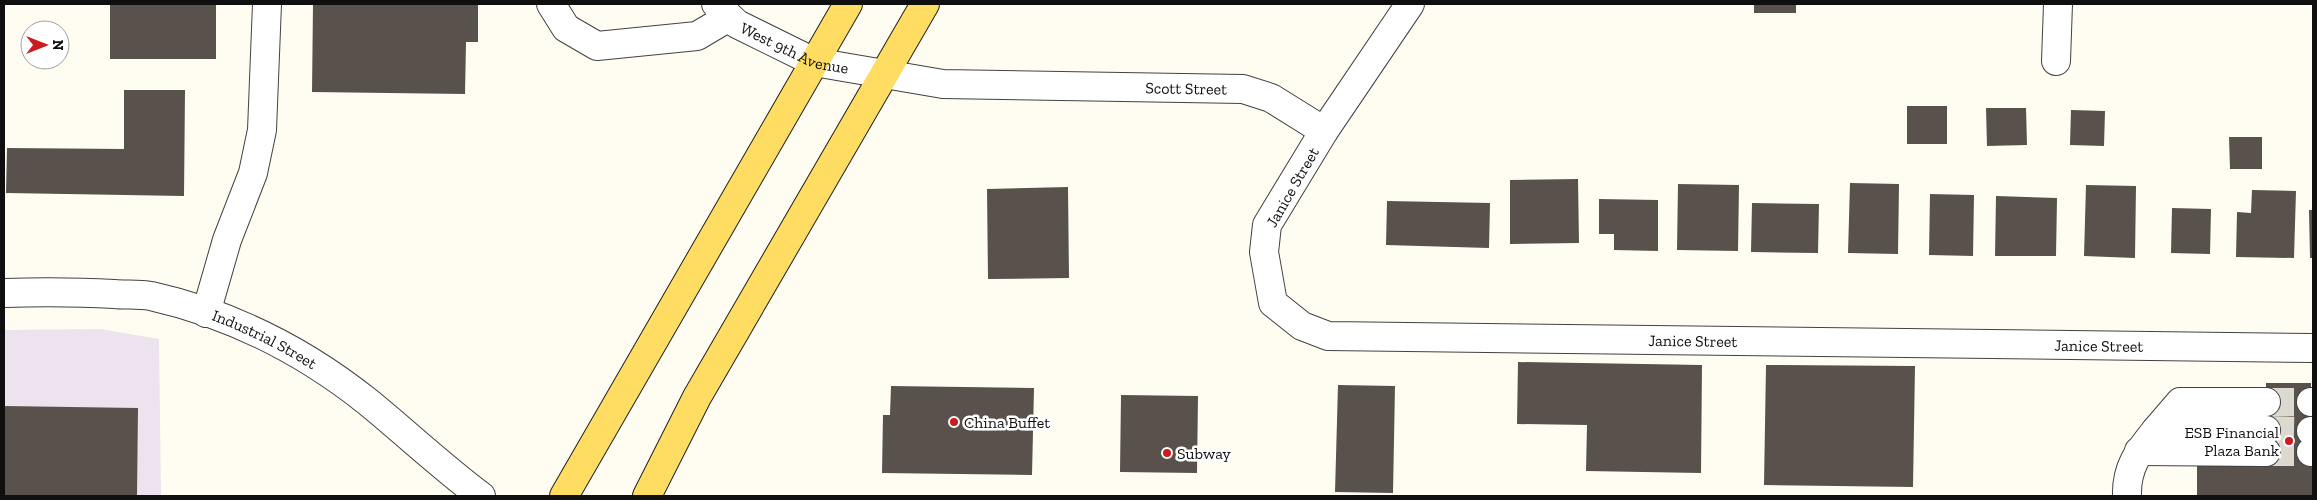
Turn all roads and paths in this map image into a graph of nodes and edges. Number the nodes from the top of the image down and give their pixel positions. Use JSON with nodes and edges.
{"nodes":[{"id":1,"x":267,"y":4,"type":"edge"},
{"id":2,"x":551,"y":4,"type":"edge"},
{"id":3,"x":848,"y":4,"type":"edge"},
{"id":4,"x":925,"y":4,"type":"edge"},
{"id":5,"x":1410,"y":4,"type":"edge"},
{"id":6,"x":2058,"y":4,"type":"edge"},
{"id":7,"x":723,"y":10,"type":"edge"},
{"id":8,"x":2056,"y":61,"type":"dead end"},
{"id":9,"x":814,"y":62,"type":"junction"},
{"id":10,"x":884,"y":74,"type":"junction"},
{"id":11,"x":1324,"y":131,"type":"junction"},
{"id":12,"x":4,"y":293,"type":"edge"},
{"id":13,"x":206,"y":312,"type":"junction"},
{"id":14,"x":2313,"y":348,"type":"edge"},
{"id":15,"x":2266,"y":402,"type":"tunnel mouth"},
{"id":16,"x":2148,"y":441,"type":"junction"},
{"id":17,"x":2266,"y":441,"type":"tunnel mouth"},
{"id":18,"x":481,"y":496,"type":"edge"},
{"id":19,"x":564,"y":496,"type":"edge"},
{"id":20,"x":647,"y":496,"type":"edge"},
{"id":21,"x":2127,"y":496,"type":"edge"}],
"edges":[{"from":1,"to":13,"type":"street"},
{"from":2,"to":7,"type":"street"},
{"from":3,"to":9,"type":"main road"},
{"from":4,"to":10,"type":"main road"},
{"from":5,"to":11,"type":"street"},
{"from":6,"to":8,"type":"street"},
{"from":7,"to":9,"type":"street","name":"West 9th Avenue"},
{"from":9,"to":10,"type":"street","name":"West 9th Avenue"},
{"from":9,"to":19,"type":"main road"},
{"from":10,"to":11,"type":"street","name":"Scott Street"},
{"from":10,"to":20,"type":"main road"},
{"from":11,"to":14,"type":"street","name":"Janice Street"},
{"from":12,"to":13,"type":"street","name":"Industrial Street"},
{"from":13,"to":18,"type":"street","name":"Industrial Street"},
{"from":15,"to":16,"type":"street"},
{"from":16,"to":17,"type":"street"},
{"from":16,"to":21,"type":"street"}]}
